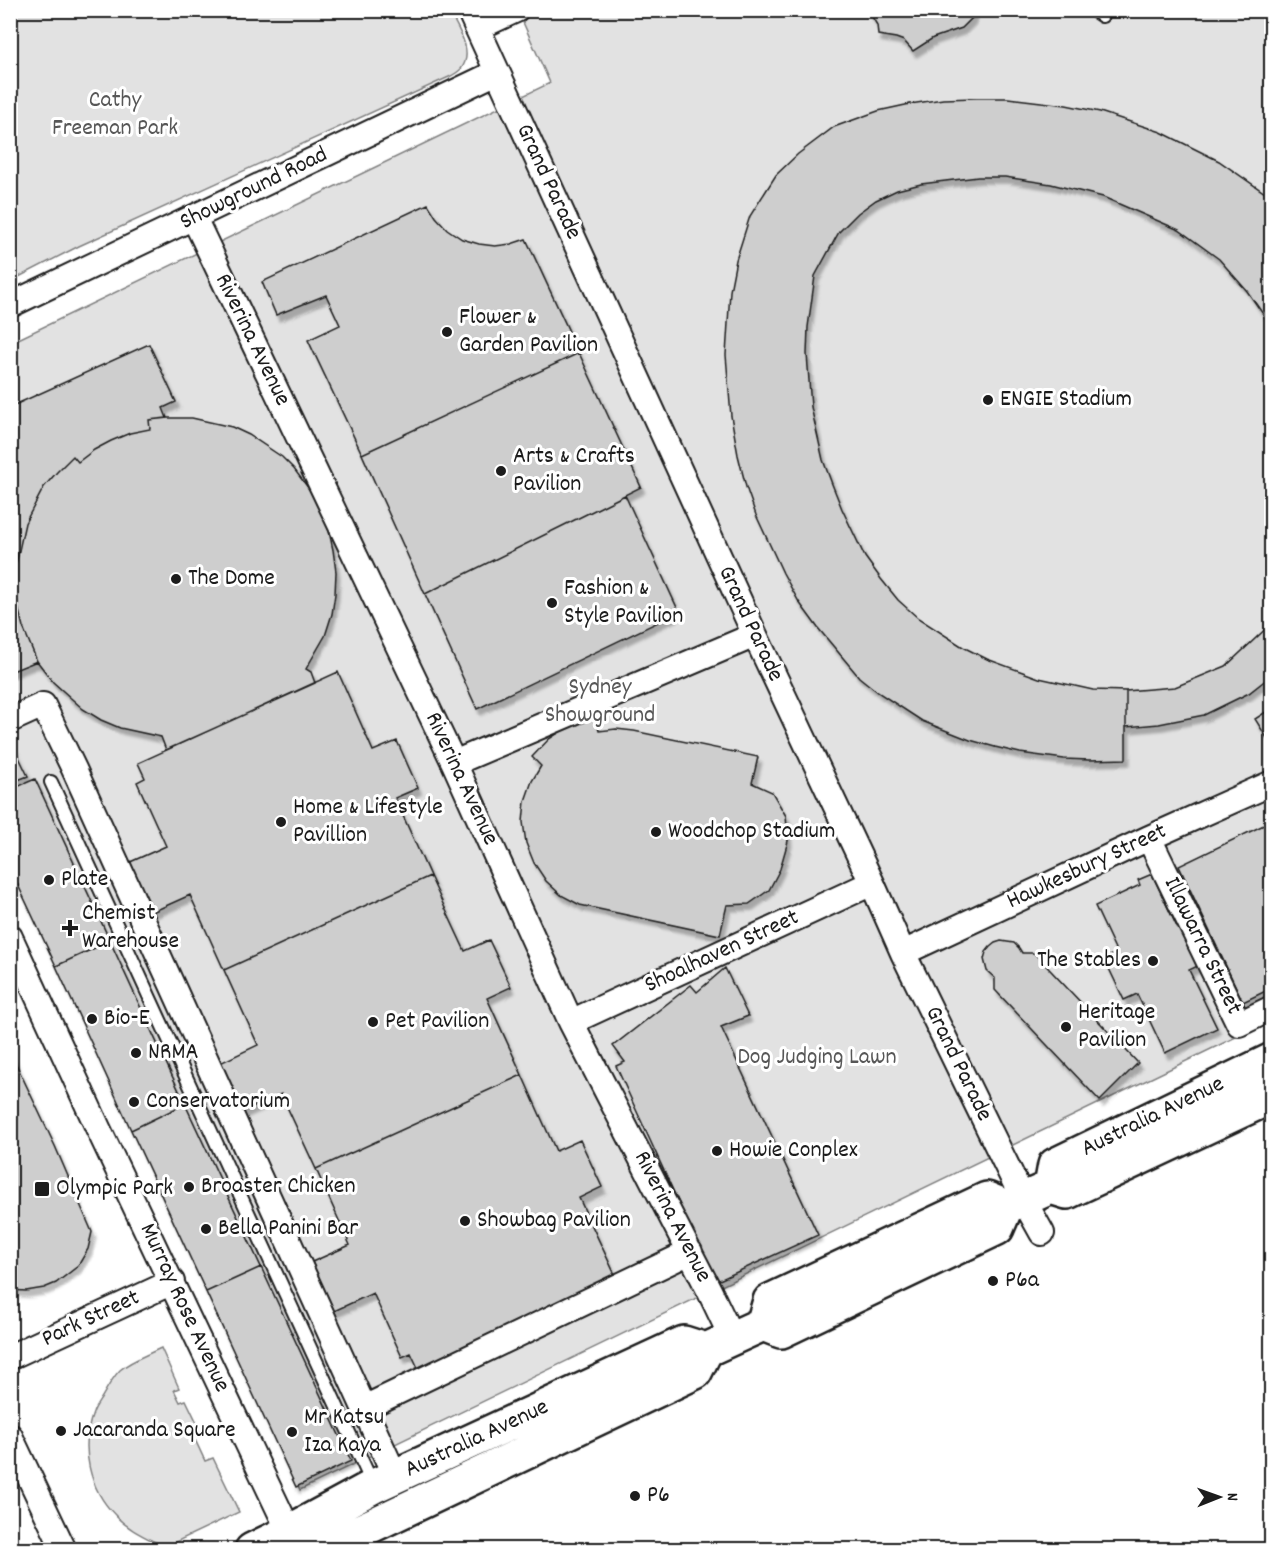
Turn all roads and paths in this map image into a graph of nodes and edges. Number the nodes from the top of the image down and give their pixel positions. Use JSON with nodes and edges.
{"nodes":[{"id":1,"x":516,"y":10,"type":"edge"},
{"id":2,"x":1093,"y":10,"type":"edge"},
{"id":3,"x":1104,"y":10,"type":"edge"},
{"id":4,"x":473,"y":19,"type":"edge"},
{"id":5,"x":497,"y":72,"type":"junction"},
{"id":6,"x":194,"y":218,"type":"junction"},
{"id":7,"x":10,"y":305,"type":"edge"},
{"id":8,"x":755,"y":635,"type":"junction"},
{"id":9,"x":10,"y":720,"type":"edge"},
{"id":10,"x":454,"y":763,"type":"junction"},
{"id":11,"x":51,"y":782,"type":"dead end"},
{"id":12,"x":1272,"y":783,"type":"edge"},
{"id":13,"x":1149,"y":838,"type":"junction"},
{"id":14,"x":872,"y":883,"type":"junction"},
{"id":15,"x":10,"y":937,"type":"edge"},
{"id":16,"x":903,"y":953,"type":"junction"},
{"id":17,"x":1272,"y":1008,"type":"edge"},
{"id":18,"x":571,"y":1022,"type":"junction"},
{"id":19,"x":1272,"y":1060,"type":"edge"},
{"id":20,"x":1272,"y":1096,"type":"edge"},
{"id":21,"x":1027,"y":1198,"type":"junction"},
{"id":22,"x":1042,"y":1233,"type":"dead end"},
{"id":23,"x":690,"y":1252,"type":"junction"},
{"id":24,"x":172,"y":1282,"type":"junction"},
{"id":25,"x":719,"y":1344,"type":"junction"},
{"id":26,"x":10,"y":1357,"type":"edge"},
{"id":27,"x":364,"y":1408,"type":"junction"},
{"id":28,"x":10,"y":1436,"type":"edge"},
{"id":29,"x":384,"y":1481,"type":"junction"},
{"id":30,"x":294,"y":1540,"type":"edge"},
{"id":31,"x":64,"y":1550,"type":"edge"},
{"id":32,"x":252,"y":1550,"type":"edge"},
{"id":33,"x":320,"y":1550,"type":"edge"}],
"edges":[{"from":1,"to":4,"type":"street"},
{"from":2,"to":3,"type":"lane"},
{"from":4,"to":5,"type":"street","name":"Grand Parade"},
{"from":5,"to":6,"type":"street","name":"Showground Road"},
{"from":5,"to":8,"type":"street","name":"Grand Parade"},
{"from":6,"to":7,"type":"street","name":"Showground Road"},
{"from":6,"to":10,"type":"street","name":"Riverina Avenue"},
{"from":8,"to":10,"type":"street"},
{"from":8,"to":14,"type":"street","name":"Grand Parade"},
{"from":9,"to":27,"type":"street"},
{"from":10,"to":18,"type":"street","name":"Riverina Avenue"},
{"from":11,"to":29,"type":"lane"},
{"from":12,"to":13,"type":"street","name":"Hawkesbury Street"},
{"from":13,"to":16,"type":"street","name":"Hawkesbury Street"},
{"from":13,"to":17,"type":"street","name":"Illawarra Street"},
{"from":14,"to":16,"type":"street","name":"Grand Parade"},
{"from":14,"to":18,"type":"street","name":"Shoalhaven Street"},
{"from":15,"to":24,"type":"street","name":"Murray Rose Avenue"},
{"from":16,"to":21,"type":"street","name":"Grand Parade"},
{"from":18,"to":23,"type":"street","name":"Riverina Avenue"},
{"from":19,"to":21,"type":"main road","name":"Australia Avenue"},
{"from":20,"to":21,"type":"main road","name":"Australia Avenue"},
{"from":21,"to":22,"type":"street","name":"Grand Parade"},
{"from":21,"to":25,"type":"main road","name":"Australia Avenue"},
{"from":23,"to":25,"type":"street","name":"Riverina Avenue"},
{"from":23,"to":27,"type":"street"},
{"from":24,"to":26,"type":"street","name":"Park Street"},
{"from":24,"to":30,"type":"street","name":"Murray Rose Avenue"},
{"from":25,"to":29,"type":"main road","name":"Australia Avenue"},
{"from":25,"to":33,"type":"main road","name":"Australia Avenue"},
{"from":27,"to":29,"type":"street"},
{"from":28,"to":31,"type":"street"},
{"from":29,"to":30,"type":"main road","name":"Australia Avenue"},
{"from":30,"to":32,"type":"main road","name":"Australia Avenue"}]}
